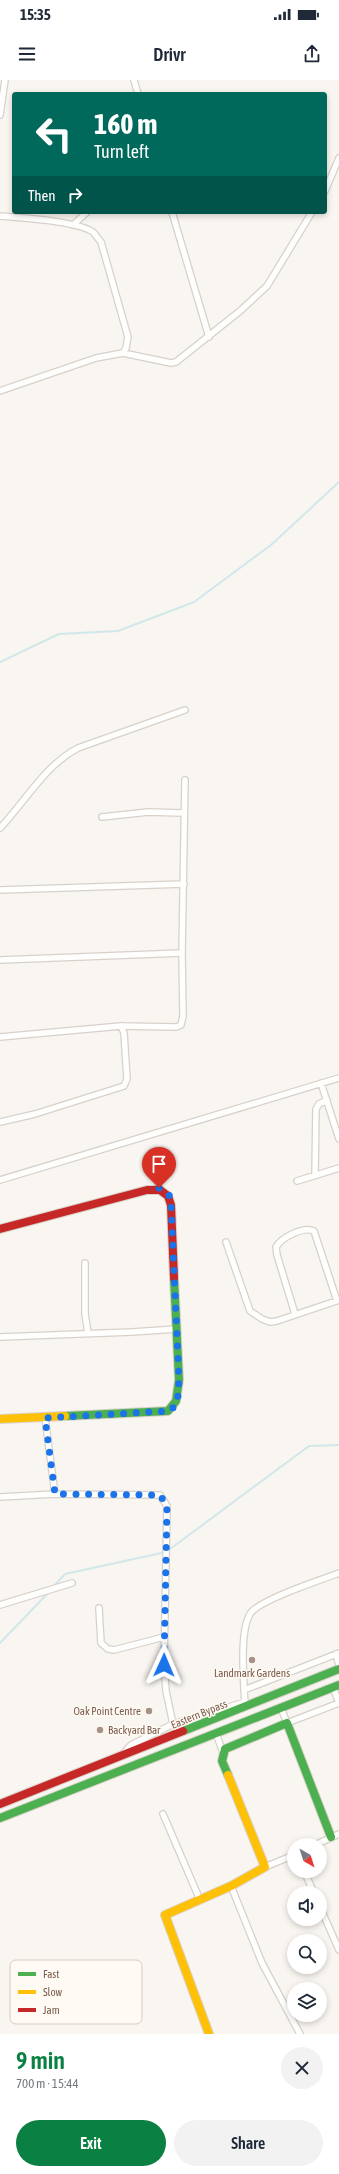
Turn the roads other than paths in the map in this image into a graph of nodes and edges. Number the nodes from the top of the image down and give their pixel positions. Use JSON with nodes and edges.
{"nodes":[{"id":1,"x":5,"y":80,"type":"edge"},
{"id":2,"x":134,"y":80,"type":"edge"},
{"id":3,"x":137,"y":92,"type":"edge"},
{"id":4,"x":0,"y":115,"type":"edge"},
{"id":5,"x":339,"y":158,"type":"edge"},
{"id":6,"x":327,"y":186,"type":"edge"},
{"id":7,"x":85,"y":214,"type":"edge"},
{"id":8,"x":173,"y":214,"type":"edge"},
{"id":9,"x":311,"y":214,"type":"edge"},
{"id":10,"x":0,"y":216,"type":"edge"},
{"id":11,"x":73,"y":225,"type":"junction"},
{"id":12,"x":209,"y":337,"type":"junction"},
{"id":13,"x":123,"y":352,"type":"junction"},
{"id":14,"x":0,"y":391,"type":"edge"},
{"id":15,"x":185,"y":710,"type":"dead end"},
{"id":16,"x":185,"y":780,"type":"dead end"},
{"id":17,"x":183,"y":813,"type":"junction"},
{"id":18,"x":102,"y":817,"type":"dead end"},
{"id":19,"x":0,"y":828,"type":"edge"},
{"id":20,"x":184,"y":884,"type":"junction"},
{"id":21,"x":0,"y":890,"type":"edge"},
{"id":22,"x":182,"y":953,"type":"junction"},
{"id":23,"x":0,"y":960,"type":"edge"},
{"id":24,"x":121,"y":1026,"type":"junction"},
{"id":25,"x":0,"y":1036,"type":"edge"},
{"id":26,"x":339,"y":1078,"type":"edge"},
{"id":27,"x":321,"y":1083,"type":"junction"},
{"id":28,"x":327,"y":1100,"type":"junction"},
{"id":29,"x":0,"y":1122,"type":"edge"},
{"id":30,"x":339,"y":1139,"type":"edge"},
{"id":31,"x":339,"y":1168,"type":"edge"},
{"id":32,"x":315,"y":1175,"type":"junction"},
{"id":33,"x":0,"y":1180,"type":"edge"},
{"id":34,"x":297,"y":1181,"type":"dead end"},
{"id":35,"x":0,"y":1229,"type":"edge"},
{"id":36,"x":226,"y":1242,"type":"dead end"},
{"id":37,"x":85,"y":1263,"type":"dead end"},
{"id":38,"x":338,"y":1301,"type":"edge"},
{"id":39,"x":295,"y":1314,"type":"junction"},
{"id":40,"x":177,"y":1328,"type":"junction"},
{"id":41,"x":88,"y":1333,"type":"junction"},
{"id":42,"x":0,"y":1336,"type":"edge"},
{"id":43,"x":45,"y":1418,"type":"junction"},
{"id":44,"x":0,"y":1419,"type":"edge"},
{"id":45,"x":55,"y":1494,"type":"junction"},
{"id":46,"x":0,"y":1497,"type":"edge"},
{"id":47,"x":339,"y":1573,"type":"edge"},
{"id":48,"x":72,"y":1583,"type":"dead end"},
{"id":49,"x":0,"y":1605,"type":"edge"},
{"id":50,"x":99,"y":1608,"type":"dead end"},
{"id":51,"x":164,"y":1637,"type":"junction"},
{"id":52,"x":337,"y":1653,"type":"edge"},
{"id":53,"x":339,"y":1665,"type":"edge"},
{"id":54,"x":339,"y":1669,"type":"edge"},
{"id":55,"x":336,"y":1686,"type":"edge"},
{"id":56,"x":244,"y":1690,"type":"junction"},
{"id":57,"x":339,"y":1703,"type":"edge"},
{"id":58,"x":245,"y":1705,"type":"junction"},
{"id":59,"x":281,"y":1708,"type":"junction"},
{"id":60,"x":287,"y":1723,"type":"junction"},
{"id":61,"x":173,"y":1724,"type":"junction"},
{"id":62,"x":216,"y":1734,"type":"junction"},
{"id":63,"x":223,"y":1753,"type":"junction"},
{"id":64,"x":123,"y":1756,"type":"junction"},
{"id":65,"x":0,"y":1804,"type":"edge"},
{"id":66,"x":163,"y":1814,"type":"dead end"},
{"id":67,"x":0,"y":1818,"type":"edge"},
{"id":68,"x":335,"y":1835,"type":"edge"},
{"id":69,"x":287,"y":1858,"type":"edge"},
{"id":70,"x":265,"y":1867,"type":"junction"},
{"id":71,"x":231,"y":1886,"type":"junction"},
{"id":72,"x":200,"y":1900,"type":"junction"},
{"id":73,"x":327,"y":1923,"type":"edge"},
{"id":74,"x":339,"y":1950,"type":"edge"},
{"id":75,"x":209,"y":2034,"type":"edge"},
{"id":76,"x":300,"y":2034,"type":"edge"}],
"edges":[{"from":1,"to":4,"type":"street"},
{"from":2,"to":3,"type":"street"},
{"from":5,"to":6,"type":"street"},
{"from":7,"to":11,"type":"street"},
{"from":8,"to":12,"type":"street"},
{"from":9,"to":12,"type":"street"},
{"from":10,"to":11,"type":"street"},
{"from":11,"to":13,"type":"street"},
{"from":12,"to":13,"type":"street"},
{"from":13,"to":14,"type":"street"},
{"from":15,"to":19,"type":"street"},
{"from":16,"to":17,"type":"street"},
{"from":17,"to":18,"type":"street"},
{"from":17,"to":20,"type":"street"},
{"from":20,"to":21,"type":"street"},
{"from":20,"to":22,"type":"street"},
{"from":22,"to":23,"type":"street"},
{"from":22,"to":24,"type":"street"},
{"from":24,"to":25,"type":"street"},
{"from":24,"to":29,"type":"street"},
{"from":26,"to":27,"type":"street"},
{"from":27,"to":28,"type":"street"},
{"from":27,"to":33,"type":"street"},
{"from":28,"to":30,"type":"street"},
{"from":28,"to":32,"type":"street"},
{"from":31,"to":32,"type":"street"},
{"from":32,"to":34,"type":"street"},
{"from":35,"to":40,"type":"street"},
{"from":36,"to":39,"type":"street"},
{"from":37,"to":41,"type":"street"},
{"from":38,"to":39,"type":"street"},
{"from":38,"to":39,"type":"street"},
{"from":40,"to":41,"type":"street"},
{"from":40,"to":43,"type":"street"},
{"from":41,"to":42,"type":"street"},
{"from":43,"to":44,"type":"street"},
{"from":43,"to":45,"type":"street"},
{"from":45,"to":46,"type":"street"},
{"from":45,"to":51,"type":"street"},
{"from":47,"to":56,"type":"street"},
{"from":48,"to":49,"type":"street"},
{"from":50,"to":51,"type":"street"},
{"from":51,"to":61,"type":"street"},
{"from":52,"to":53,"type":"street"},
{"from":52,"to":56,"type":"street"},
{"from":54,"to":58,"type":"street","name":"Eastern Bypass"},
{"from":55,"to":57,"type":"street"},
{"from":55,"to":59,"type":"street"},
{"from":56,"to":58,"type":"street"},
{"from":57,"to":60,"type":"street"},
{"from":58,"to":61,"type":"street"},
{"from":58,"to":64,"type":"street","name":"Eastern Bypass"},
{"from":59,"to":60,"type":"street"},
{"from":59,"to":62,"type":"street"},
{"from":60,"to":63,"type":"street"},
{"from":60,"to":68,"type":"street"},
{"from":61,"to":64,"type":"street"},
{"from":62,"to":63,"type":"street"},
{"from":62,"to":67,"type":"street"},
{"from":63,"to":70,"type":"street"},
{"from":64,"to":65,"type":"street","name":"Eastern Bypass"},
{"from":66,"to":72,"type":"street"},
{"from":69,"to":70,"type":"street"},
{"from":70,"to":71,"type":"street"},
{"from":71,"to":72,"type":"street"},
{"from":71,"to":76,"type":"street"},
{"from":72,"to":75,"type":"street"},
{"from":73,"to":74,"type":"street"}]}
